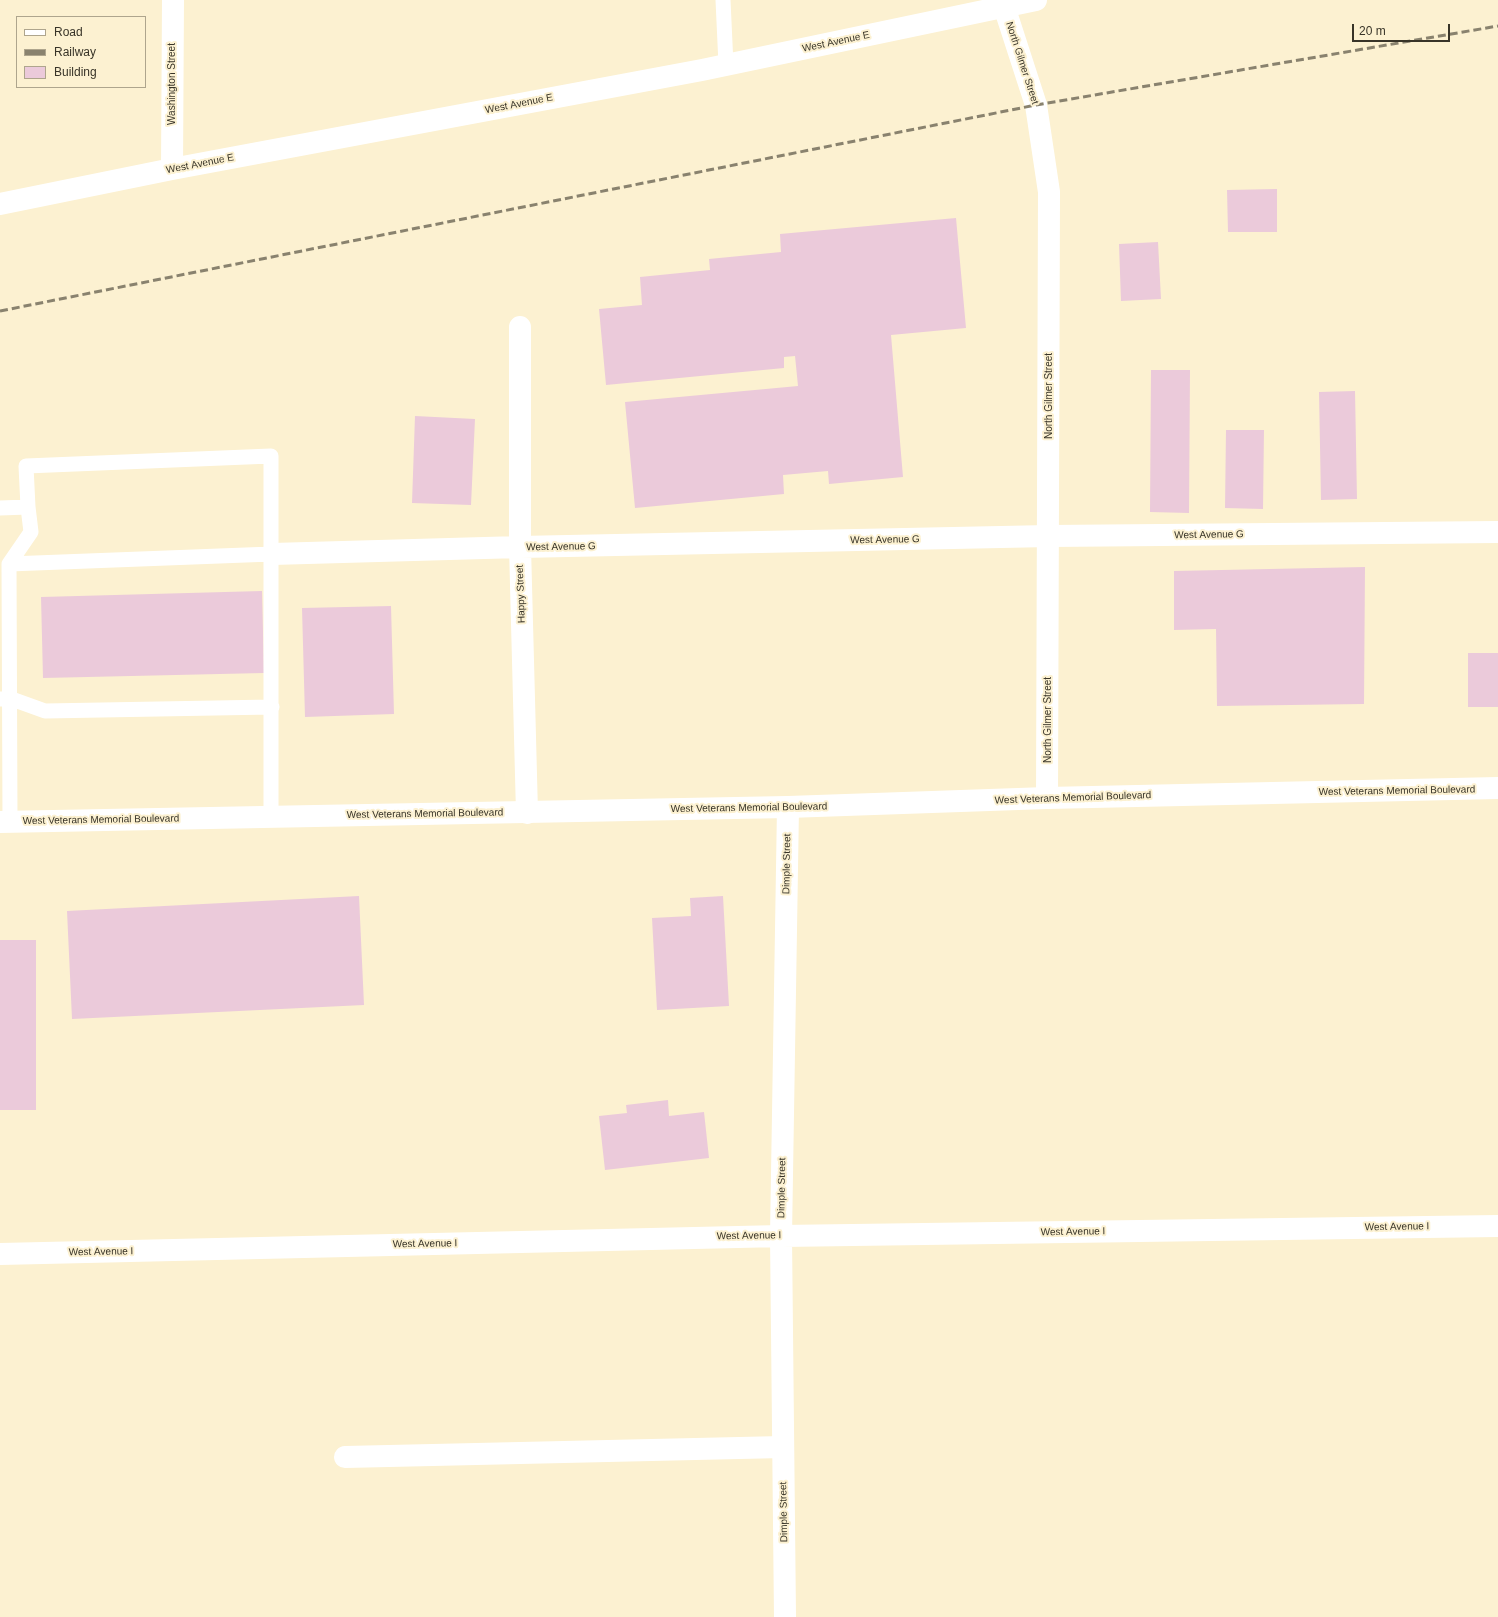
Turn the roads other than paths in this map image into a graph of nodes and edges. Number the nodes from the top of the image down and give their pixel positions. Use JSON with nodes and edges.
{"nodes":[{"id":1,"x":173,"y":0,"type":"edge"},
{"id":2,"x":723,"y":0,"type":"edge"},
{"id":3,"x":1036,"y":0,"type":"edge"},
{"id":4,"x":1003,"y":3,"type":"edge"},
{"id":5,"x":726,"y":65,"type":"junction"},
{"id":6,"x":172,"y":169,"type":"junction"},
{"id":7,"x":0,"y":204,"type":"edge"},
{"id":8,"x":520,"y":327,"type":"dead end"},
{"id":9,"x":28,"y":507,"type":"junction"},
{"id":10,"x":0,"y":508,"type":"edge"},
{"id":11,"x":1498,"y":532,"type":"edge"},
{"id":12,"x":1049,"y":536,"type":"junction"},
{"id":13,"x":520,"y":547,"type":"junction"},
{"id":14,"x":272,"y":554,"type":"junction"},
{"id":15,"x":9,"y":564,"type":"junction"},
{"id":16,"x":4,"y":699,"type":"edge"},
{"id":17,"x":272,"y":707,"type":"junction"},
{"id":18,"x":1498,"y":788,"type":"edge"},
{"id":19,"x":1048,"y":798,"type":"junction"},
{"id":20,"x":788,"y":807,"type":"junction"},
{"id":21,"x":528,"y":813,"type":"junction"},
{"id":22,"x":271,"y":817,"type":"junction"},
{"id":23,"x":5,"y":822,"type":"edge"},
{"id":24,"x":1498,"y":1226,"type":"edge"},
{"id":25,"x":781,"y":1236,"type":"junction"},
{"id":26,"x":0,"y":1254,"type":"edge"},
{"id":27,"x":783,"y":1447,"type":"junction"},
{"id":28,"x":345,"y":1457,"type":"dead end"},
{"id":29,"x":785,"y":1617,"type":"edge"}],
"edges":[{"from":1,"to":6,"type":"street","name":"Washington Street"},
{"from":2,"to":5,"type":"lane"},
{"from":3,"to":4,"type":"street","name":"West Avenue E"},
{"from":4,"to":5,"type":"street","name":"West Avenue E"},
{"from":4,"to":12,"type":"street","name":"North Gilmer Street"},
{"from":5,"to":6,"type":"street","name":"West Avenue E"},
{"from":6,"to":7,"type":"street","name":"West Avenue E"},
{"from":8,"to":13,"type":"street","name":"Happy Street"},
{"from":9,"to":10,"type":"lane"},
{"from":9,"to":14,"type":"lane"},
{"from":9,"to":15,"type":"lane"},
{"from":11,"to":12,"type":"street","name":"West Avenue G"},
{"from":12,"to":13,"type":"street","name":"West Avenue G"},
{"from":12,"to":19,"type":"street","name":"North Gilmer Street"},
{"from":13,"to":14,"type":"street","name":"West Avenue G"},
{"from":13,"to":21,"type":"street","name":"Happy Street"},
{"from":14,"to":15,"type":"lane"},
{"from":14,"to":17,"type":"lane"},
{"from":15,"to":16,"type":"lane"},
{"from":16,"to":17,"type":"lane"},
{"from":16,"to":23,"type":"lane"},
{"from":17,"to":22,"type":"lane"},
{"from":18,"to":19,"type":"street","name":"West Veterans Memorial Boulevard"},
{"from":19,"to":20,"type":"street","name":"West Veterans Memorial Boulevard"},
{"from":20,"to":21,"type":"street","name":"West Veterans Memorial Boulevard"},
{"from":20,"to":25,"type":"street","name":"Dimple Street"},
{"from":21,"to":22,"type":"street","name":"West Veterans Memorial Boulevard"},
{"from":22,"to":23,"type":"street","name":"West Veterans Memorial Boulevard"},
{"from":24,"to":25,"type":"street","name":"West Avenue I"},
{"from":25,"to":26,"type":"street","name":"West Avenue I"},
{"from":25,"to":27,"type":"street","name":"Dimple Street"},
{"from":27,"to":28,"type":"street"},
{"from":27,"to":29,"type":"street","name":"Dimple Street"}]}
